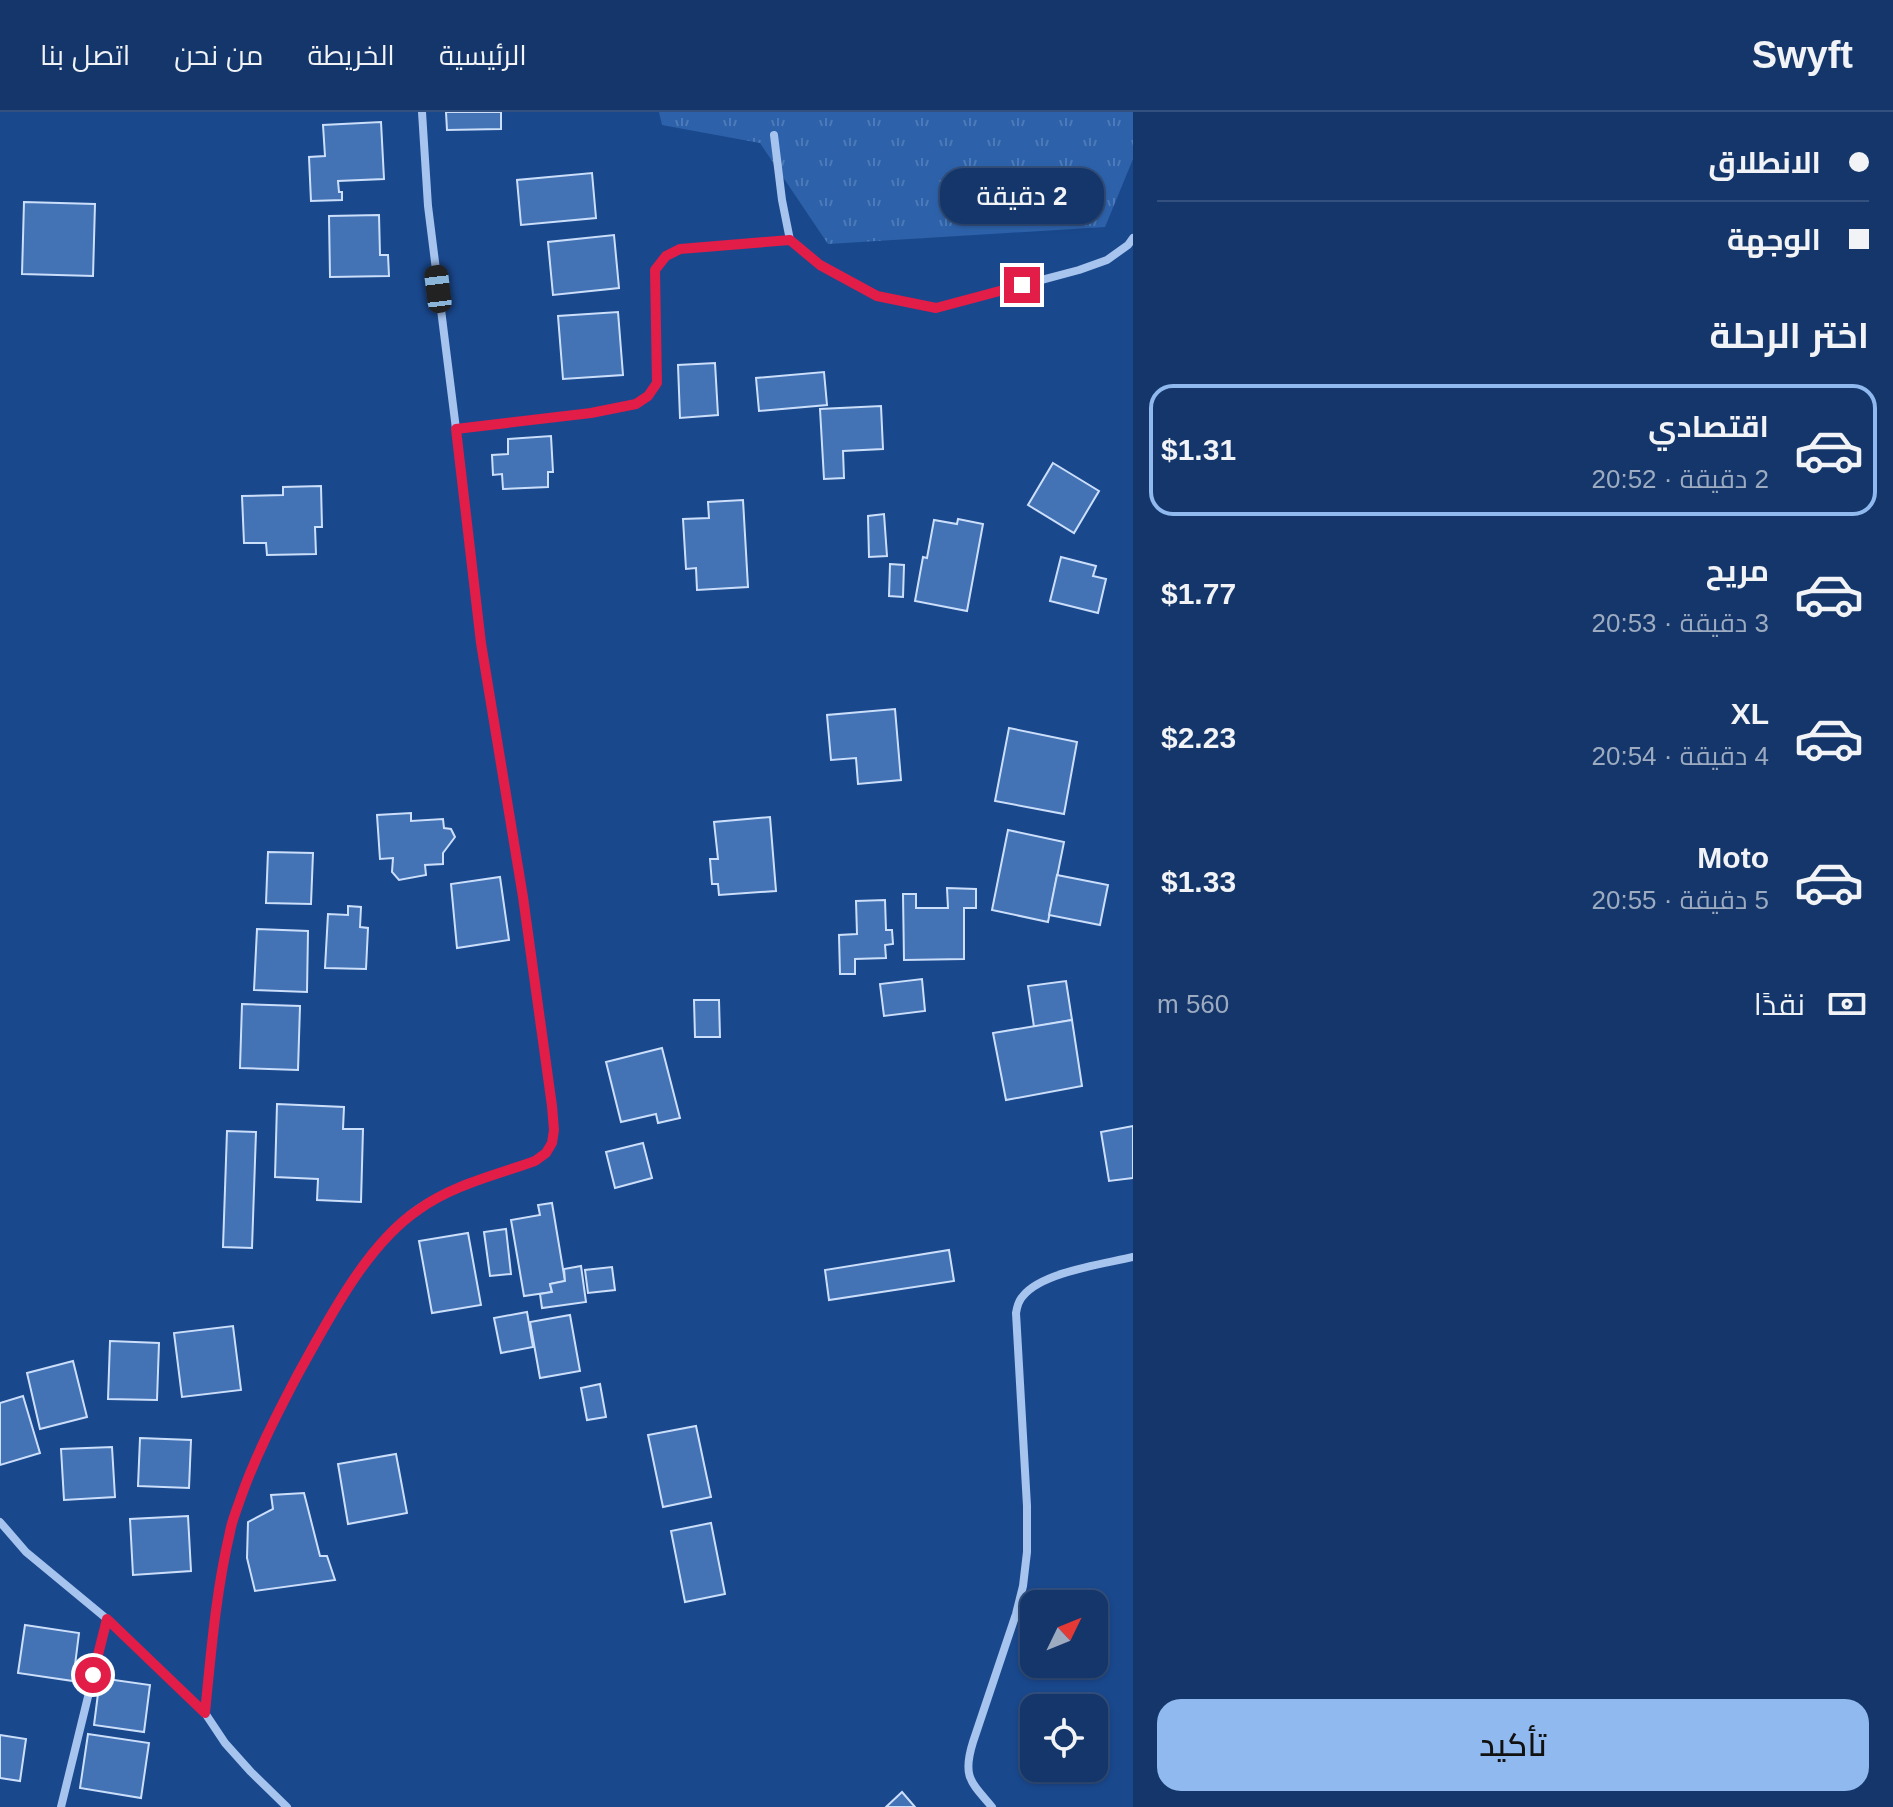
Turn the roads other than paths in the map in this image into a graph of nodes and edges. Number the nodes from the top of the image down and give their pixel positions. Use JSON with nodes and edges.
{"nodes":[{"id":1,"x":422,"y":112,"type":"edge"},
{"id":2,"x":774,"y":135,"type":"dead end"},
{"id":3,"x":1133,"y":238,"type":"edge"},
{"id":4,"x":790,"y":240,"type":"junction"},
{"id":5,"x":456,"y":429,"type":"junction"},
{"id":6,"x":1133,"y":1257,"type":"edge"},
{"id":7,"x":0,"y":1522,"type":"edge"},
{"id":8,"x":107,"y":1619,"type":"junction"},
{"id":9,"x":205,"y":1713,"type":"junction"},
{"id":10,"x":61,"y":1807,"type":"edge"},
{"id":11,"x":287,"y":1807,"type":"edge"},
{"id":12,"x":992,"y":1807,"type":"edge"}],
"edges":[{"from":1,"to":5,"type":"street"},
{"from":2,"to":4,"type":"street"},
{"from":3,"to":4,"type":"street"},
{"from":4,"to":5,"type":"street"},
{"from":5,"to":9,"type":"street"},
{"from":6,"to":12,"type":"street"},
{"from":7,"to":8,"type":"street"},
{"from":8,"to":9,"type":"street"},
{"from":8,"to":10,"type":"street"},
{"from":9,"to":11,"type":"street"}]}
